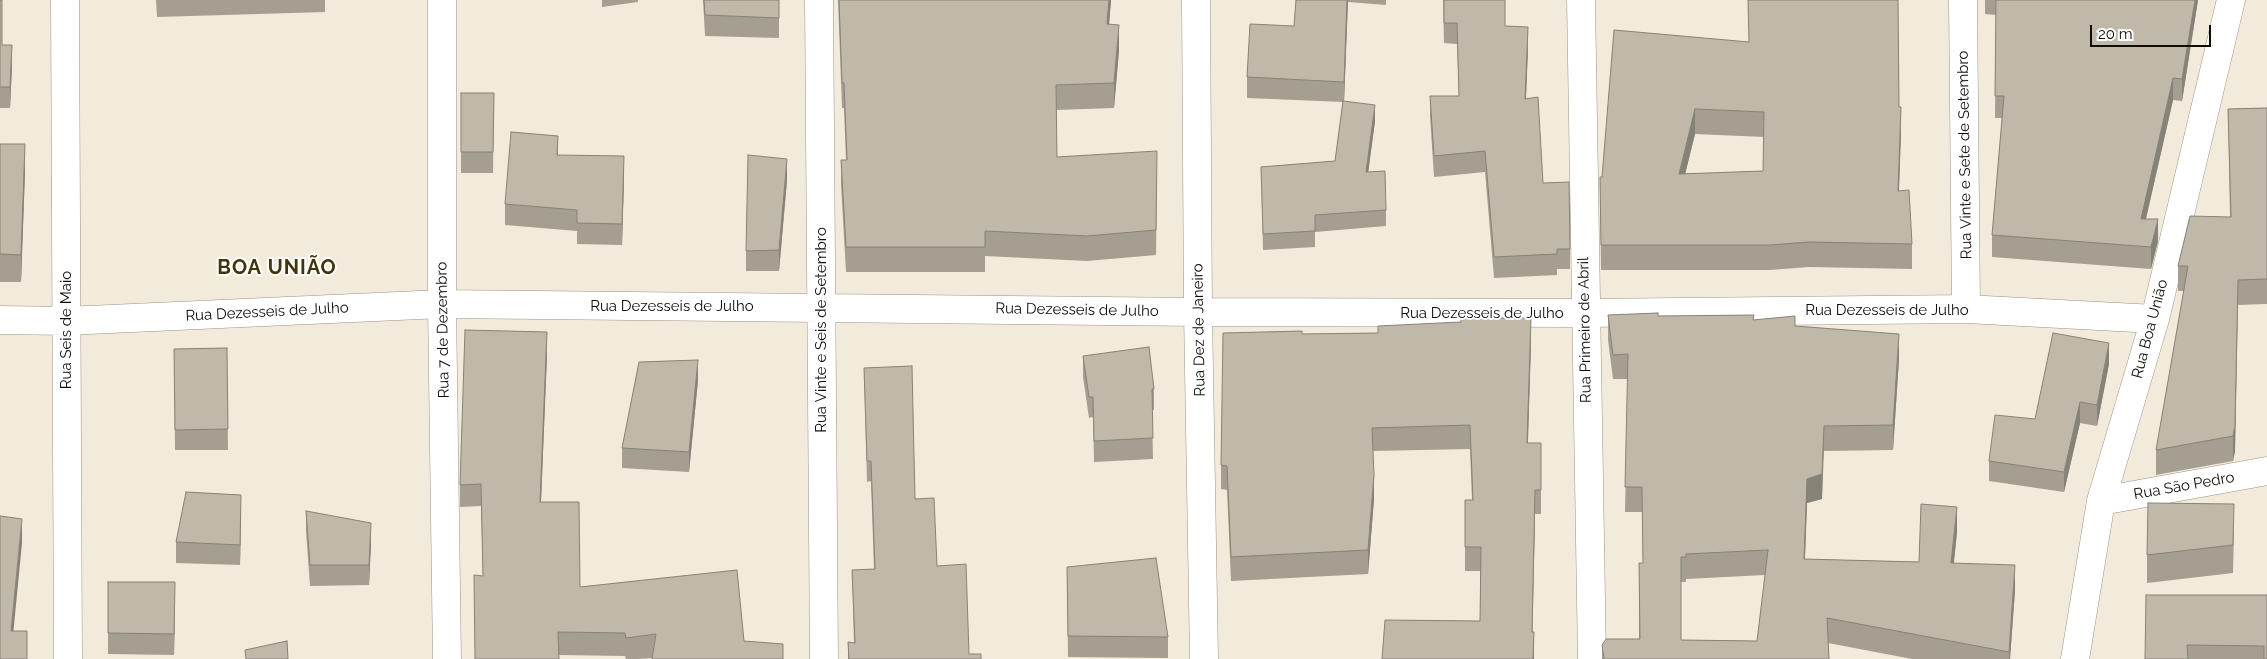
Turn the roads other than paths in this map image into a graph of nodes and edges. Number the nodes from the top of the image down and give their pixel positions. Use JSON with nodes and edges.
{"nodes":[{"id":1,"x":66,"y":0,"type":"edge"},
{"id":2,"x":442,"y":0,"type":"edge"},
{"id":3,"x":819,"y":0,"type":"edge"},
{"id":4,"x":1196,"y":0,"type":"edge"},
{"id":5,"x":1581,"y":0,"type":"edge"},
{"id":6,"x":1963,"y":0,"type":"edge"},
{"id":7,"x":2231,"y":0,"type":"edge"},
{"id":8,"x":442,"y":304,"type":"junction"},
{"id":9,"x":820,"y":307,"type":"junction"},
{"id":10,"x":1966,"y":309,"type":"junction"},
{"id":11,"x":1198,"y":312,"type":"junction"},
{"id":12,"x":1585,"y":313,"type":"junction"},
{"id":13,"x":2154,"y":319,"type":"junction"},
{"id":14,"x":0,"y":320,"type":"edge"},
{"id":15,"x":66,"y":321,"type":"junction"},
{"id":16,"x":2267,"y":471,"type":"edge"},
{"id":17,"x":2101,"y":500,"type":"junction"},
{"id":18,"x":68,"y":659,"type":"edge"},
{"id":19,"x":447,"y":659,"type":"edge"},
{"id":20,"x":824,"y":659,"type":"edge"},
{"id":21,"x":1204,"y":659,"type":"edge"},
{"id":22,"x":1592,"y":659,"type":"edge"},
{"id":23,"x":2076,"y":659,"type":"edge"}],
"edges":[{"from":1,"to":15,"type":"street","name":"Rua Seis de Maio"},
{"from":2,"to":8,"type":"street","name":"Rua 7 de Dezembro"},
{"from":3,"to":9,"type":"street","name":"Rua Vinte e Seis de Setembro"},
{"from":4,"to":11,"type":"street","name":"Rua Dez de Janeiro"},
{"from":5,"to":12,"type":"street","name":"Rua Primeiro de Abril"},
{"from":6,"to":10,"type":"street","name":"Rua Vinte e Sete de Setembro"},
{"from":7,"to":13,"type":"street","name":"Rua Boa União"},
{"from":8,"to":9,"type":"street","name":"Rua Dezesseis de Julho"},
{"from":8,"to":15,"type":"street","name":"Rua Dezesseis de Julho"},
{"from":8,"to":19,"type":"street","name":"Rua 7 de Dezembro"},
{"from":9,"to":11,"type":"street","name":"Rua Dezesseis de Julho"},
{"from":9,"to":20,"type":"street","name":"Rua Vinte e Seis de Setembro"},
{"from":10,"to":12,"type":"street","name":"Rua Dezesseis de Julho"},
{"from":10,"to":13,"type":"street","name":"Rua Dezesseis de Julho"},
{"from":11,"to":12,"type":"street","name":"Rua Dezesseis de Julho"},
{"from":11,"to":21,"type":"street","name":"Rua Dez de Janeiro"},
{"from":12,"to":22,"type":"street","name":"Rua Primeiro de Abril"},
{"from":13,"to":17,"type":"street","name":"Rua Boa União"},
{"from":14,"to":15,"type":"street","name":"Rua Dezesseis de Julho"},
{"from":15,"to":18,"type":"street","name":"Rua Seis de Maio"},
{"from":16,"to":17,"type":"street","name":"Rua São Pedro"},
{"from":17,"to":23,"type":"street","name":"Rua Boa União"}]}
